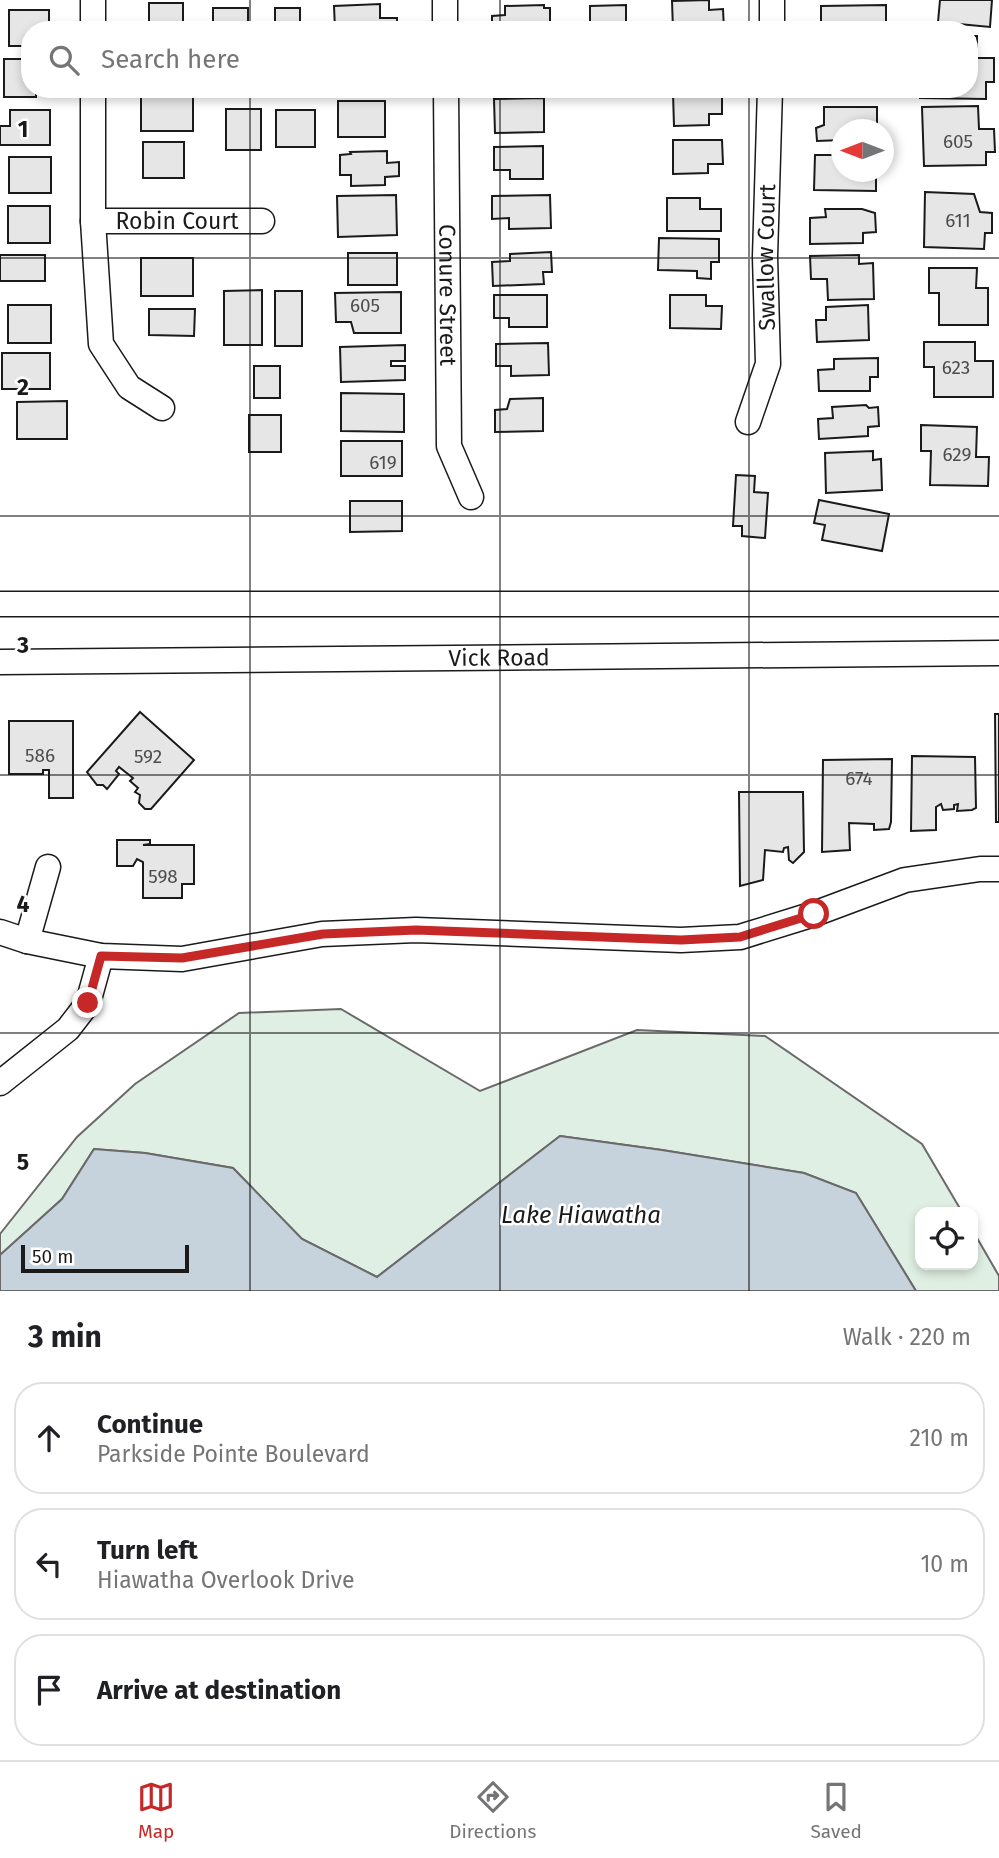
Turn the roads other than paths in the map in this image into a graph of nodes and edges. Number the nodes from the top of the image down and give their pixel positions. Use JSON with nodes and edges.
{"nodes":[{"id":1,"x":93,"y":0,"type":"edge"},
{"id":2,"x":445,"y":0,"type":"edge"},
{"id":3,"x":772,"y":0,"type":"edge"},
{"id":4,"x":93,"y":21,"type":"edge"},
{"id":5,"x":445,"y":21,"type":"edge"},
{"id":6,"x":772,"y":21,"type":"edge"},
{"id":7,"x":93,"y":98,"type":"edge"},
{"id":8,"x":446,"y":98,"type":"edge"},
{"id":9,"x":770,"y":98,"type":"edge"},
{"id":10,"x":93,"y":221,"type":"junction"},
{"id":11,"x":262,"y":221,"type":"dead end"},
{"id":12,"x":162,"y":408,"type":"dead end"},
{"id":13,"x":748,"y":422,"type":"dead end"},
{"id":14,"x":471,"y":497,"type":"dead end"},
{"id":15,"x":0,"y":604,"type":"edge"},
{"id":16,"x":999,"y":604,"type":"edge"},
{"id":17,"x":999,"y":653,"type":"edge"},
{"id":18,"x":0,"y":662,"type":"edge"},
{"id":19,"x":48,"y":867,"type":"dead end"},
{"id":20,"x":999,"y":869,"type":"edge"},
{"id":21,"x":0,"y":932,"type":"edge"},
{"id":22,"x":27,"y":940,"type":"junction"},
{"id":23,"x":101,"y":956,"type":"junction"},
{"id":24,"x":0,"y":1083,"type":"edge"}],
"edges":[{"from":1,"to":4,"type":"street"},
{"from":2,"to":5,"type":"street"},
{"from":3,"to":6,"type":"street"},
{"from":7,"to":10,"type":"street"},
{"from":8,"to":14,"type":"street","name":"Conure Street"},
{"from":9,"to":13,"type":"street","name":"Swallow Court"},
{"from":10,"to":11,"type":"street","name":"Robin Court"},
{"from":10,"to":12,"type":"street"},
{"from":15,"to":16,"type":"street"},
{"from":17,"to":18,"type":"street","name":"Vick Road"},
{"from":19,"to":22,"type":"street"},
{"from":20,"to":23,"type":"street"},
{"from":21,"to":22,"type":"street"},
{"from":22,"to":23,"type":"street"},
{"from":23,"to":24,"type":"street"}]}
